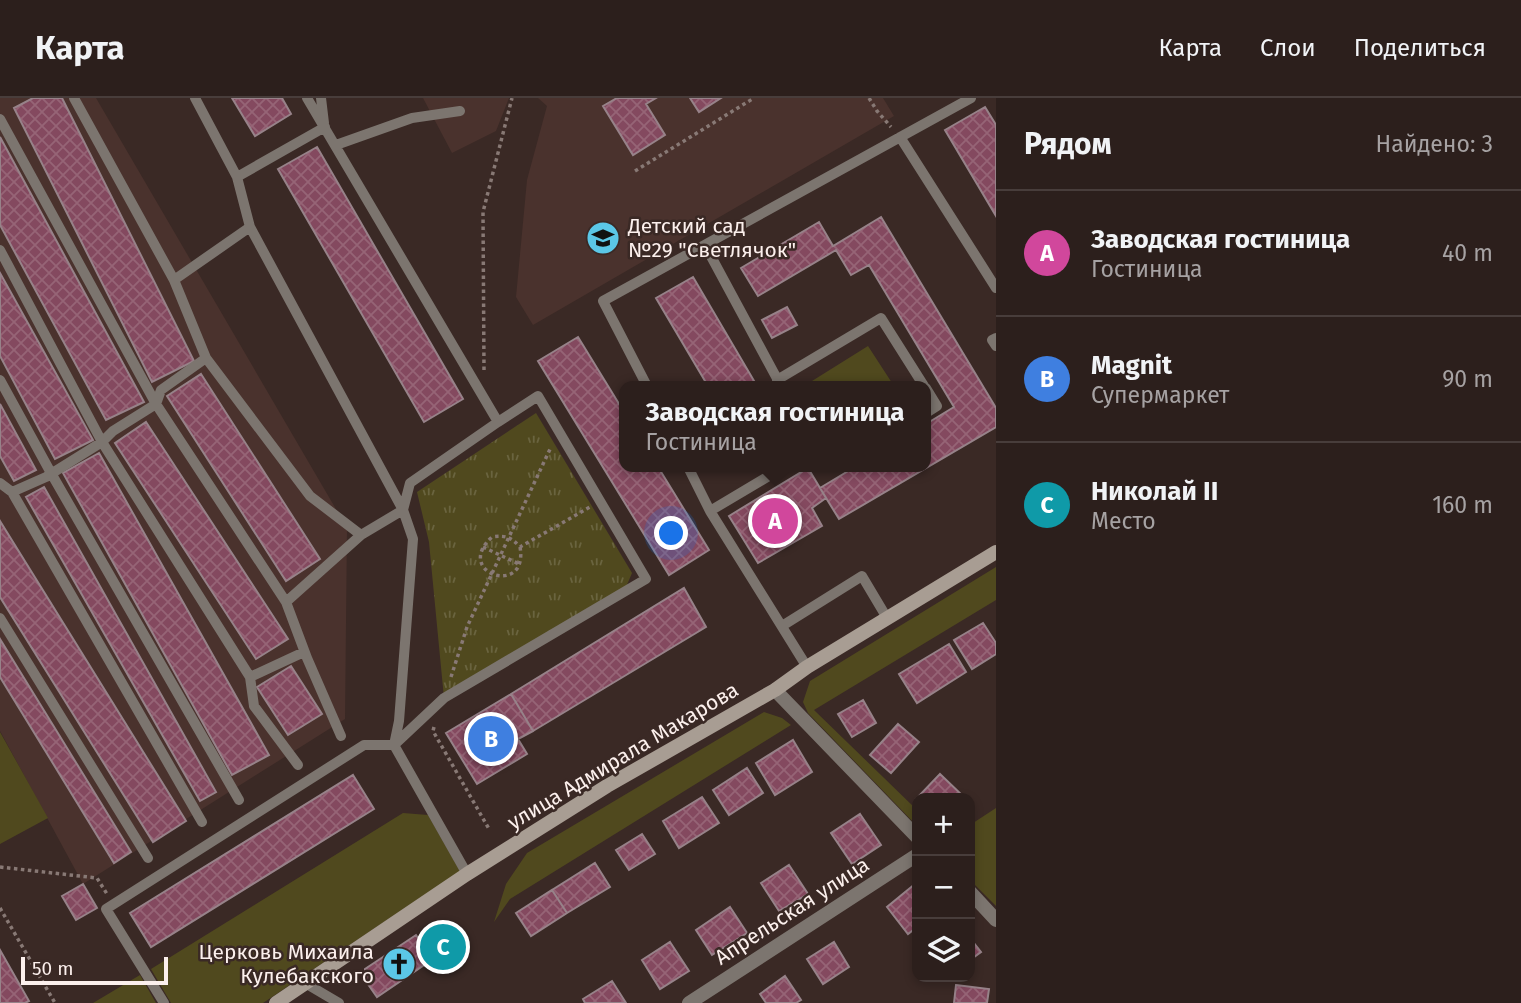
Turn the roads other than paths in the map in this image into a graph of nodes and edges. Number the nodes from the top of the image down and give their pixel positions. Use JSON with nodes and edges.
{"nodes":[{"id":1,"x":74,"y":98,"type":"edge"},
{"id":2,"x":195,"y":98,"type":"edge"},
{"id":3,"x":307,"y":98,"type":"edge"},
{"id":4,"x":321,"y":98,"type":"edge"},
{"id":5,"x":971,"y":98,"type":"edge"},
{"id":6,"x":460,"y":111,"type":"dead end"},
{"id":7,"x":0,"y":119,"type":"edge"},
{"id":8,"x":325,"y":127,"type":"junction"},
{"id":9,"x":900,"y":137,"type":"junction"},
{"id":10,"x":335,"y":145,"type":"junction"},
{"id":11,"x":237,"y":177,"type":"junction"},
{"id":12,"x":250,"y":227,"type":"junction"},
{"id":13,"x":705,"y":247,"type":"junction"},
{"id":14,"x":0,"y":250,"type":"edge"},
{"id":15,"x":174,"y":280,"type":"junction"},
{"id":16,"x":996,"y":288,"type":"edge"},
{"id":17,"x":996,"y":338,"type":"edge"},
{"id":18,"x":996,"y":346,"type":"edge"},
{"id":19,"x":206,"y":359,"type":"junction"},
{"id":20,"x":0,"y":380,"type":"edge"},
{"id":21,"x":644,"y":381,"type":"edge"},
{"id":22,"x":778,"y":381,"type":"edge"},
{"id":23,"x":782,"y":381,"type":"edge"},
{"id":24,"x":921,"y":381,"type":"edge"},
{"id":25,"x":931,"y":396,"type":"edge"},
{"id":26,"x":156,"y":404,"type":"junction"},
{"id":27,"x":931,"y":410,"type":"edge"},
{"id":28,"x":498,"y":422,"type":"junction"},
{"id":29,"x":102,"y":442,"type":"junction"},
{"id":30,"x":690,"y":472,"type":"edge"},
{"id":31,"x":776,"y":472,"type":"edge"},
{"id":32,"x":51,"y":473,"type":"junction"},
{"id":33,"x":0,"y":483,"type":"edge"},
{"id":34,"x":12,"y":492,"type":"junction"},
{"id":35,"x":402,"y":510,"type":"junction"},
{"id":36,"x":710,"y":511,"type":"junction"},
{"id":37,"x":361,"y":535,"type":"junction"},
{"id":38,"x":996,"y":552,"type":"edge"},
{"id":39,"x":286,"y":602,"type":"junction"},
{"id":40,"x":0,"y":618,"type":"edge"},
{"id":41,"x":887,"y":618,"type":"junction"},
{"id":42,"x":782,"y":626,"type":"junction"},
{"id":43,"x":304,"y":652,"type":"junction"},
{"id":44,"x":807,"y":667,"type":"junction"},
{"id":45,"x":250,"y":677,"type":"junction"},
{"id":46,"x":775,"y":690,"type":"junction"},
{"id":47,"x":341,"y":736,"type":"dead end"},
{"id":48,"x":394,"y":745,"type":"junction"},
{"id":49,"x":298,"y":765,"type":"dead end"},
{"id":50,"x":239,"y":800,"type":"dead end"},
{"id":51,"x":202,"y":822,"type":"dead end"},
{"id":52,"x":912,"y":832,"type":"edge"},
{"id":53,"x":915,"y":856,"type":"edge"},
{"id":54,"x":148,"y":858,"type":"dead end"},
{"id":55,"x":467,"y":874,"type":"junction"},
{"id":56,"x":975,"y":897,"type":"edge"},
{"id":57,"x":996,"y":920,"type":"edge"},
{"id":58,"x":305,"y":983,"type":"junction"},
{"id":59,"x":164,"y":1003,"type":"edge"},
{"id":60,"x":276,"y":1003,"type":"edge"},
{"id":61,"x":339,"y":1003,"type":"edge"},
{"id":62,"x":689,"y":1003,"type":"edge"}],
"edges":[{"from":1,"to":15,"type":"lane"},
{"from":2,"to":11,"type":"lane"},
{"from":3,"to":8,"type":"lane"},
{"from":4,"to":8,"type":"lane"},
{"from":5,"to":9,"type":"lane"},
{"from":6,"to":10,"type":"lane"},
{"from":7,"to":26,"type":"lane"},
{"from":8,"to":10,"type":"lane"},
{"from":8,"to":11,"type":"lane"},
{"from":9,"to":13,"type":"lane"},
{"from":9,"to":16,"type":"lane"},
{"from":10,"to":28,"type":"lane"},
{"from":11,"to":12,"type":"lane"},
{"from":12,"to":15,"type":"lane"},
{"from":12,"to":35,"type":"lane"},
{"from":13,"to":21,"type":"lane"},
{"from":13,"to":22,"type":"lane"},
{"from":14,"to":29,"type":"lane"},
{"from":15,"to":19,"type":"lane"},
{"from":17,"to":18,"type":"lane"},
{"from":19,"to":26,"type":"lane"},
{"from":19,"to":37,"type":"lane"},
{"from":20,"to":32,"type":"lane"},
{"from":23,"to":24,"type":"lane"},
{"from":25,"to":27,"type":"lane"},
{"from":26,"to":29,"type":"lane"},
{"from":26,"to":39,"type":"lane"},
{"from":28,"to":35,"type":"lane"},
{"from":28,"to":48,"type":"lane"},
{"from":29,"to":32,"type":"lane"},
{"from":29,"to":45,"type":"lane"},
{"from":30,"to":36,"type":"lane"},
{"from":31,"to":36,"type":"lane"},
{"from":32,"to":34,"type":"lane"},
{"from":32,"to":50,"type":"lane"},
{"from":33,"to":34,"type":"lane"},
{"from":34,"to":51,"type":"lane"},
{"from":35,"to":37,"type":"lane"},
{"from":35,"to":48,"type":"lane"},
{"from":36,"to":42,"type":"lane"},
{"from":37,"to":39,"type":"lane"},
{"from":38,"to":41,"type":"street","name":"улица Адмирала Макарова"},
{"from":39,"to":43,"type":"lane"},
{"from":40,"to":54,"type":"lane"},
{"from":41,"to":42,"type":"lane"},
{"from":41,"to":44,"type":"street","name":"улица Адмирала Макарова"},
{"from":42,"to":44,"type":"lane"},
{"from":43,"to":45,"type":"lane"},
{"from":43,"to":47,"type":"lane"},
{"from":44,"to":46,"type":"street","name":"улица Адмирала Макарова"},
{"from":45,"to":49,"type":"lane"},
{"from":46,"to":52,"type":"street"},
{"from":46,"to":55,"type":"street","name":"улица Адмирала Макарова"},
{"from":48,"to":55,"type":"lane"},
{"from":48,"to":59,"type":"lane"},
{"from":53,"to":62,"type":"street","name":"Апрельская улица"},
{"from":55,"to":58,"type":"street","name":"улица Адмирала Макарова"},
{"from":56,"to":57,"type":"street"},
{"from":58,"to":60,"type":"street","name":"улица Адмирала Макарова"},
{"from":58,"to":61,"type":"lane"}]}
